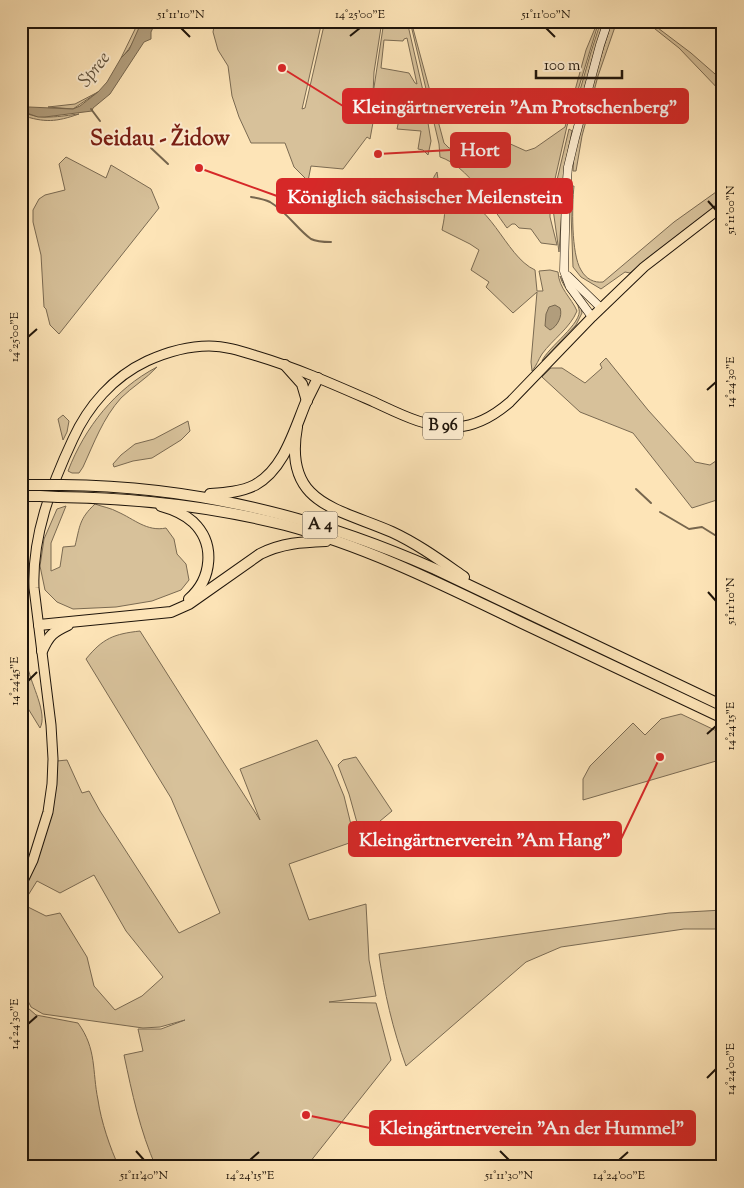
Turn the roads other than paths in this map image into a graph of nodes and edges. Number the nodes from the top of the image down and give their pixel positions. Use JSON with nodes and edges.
{"nodes":[{"id":1,"x":608,"y":21,"type":"edge"},
{"id":2,"x":723,"y":206,"type":"edge"},
{"id":3,"x":564,"y":270,"type":"junction"},
{"id":4,"x":601,"y":308,"type":"junction"},
{"id":5,"x":592,"y":317,"type":"junction"},
{"id":6,"x":285,"y":365,"type":"junction"},
{"id":7,"x":318,"y":378,"type":"junction"},
{"id":8,"x":307,"y":401,"type":"junction"},
{"id":9,"x":297,"y":427,"type":"junction"},
{"id":10,"x":21,"y":485,"type":"edge"},
{"id":11,"x":21,"y":496,"type":"edge"},
{"id":12,"x":199,"y":496,"type":"junction"},
{"id":13,"x":141,"y":500,"type":"junction"},
{"id":14,"x":335,"y":540,"type":"junction"},
{"id":15,"x":482,"y":592,"type":"junction"},
{"id":16,"x":151,"y":613,"type":"junction"},
{"id":17,"x":73,"y":622,"type":"junction"},
{"id":18,"x":39,"y":625,"type":"junction"},
{"id":19,"x":42,"y":651,"type":"junction"},
{"id":20,"x":723,"y":706,"type":"edge"},
{"id":21,"x":723,"y":718,"type":"edge"},
{"id":22,"x":21,"y":885,"type":"edge"}],
"edges":[{"from":1,"to":3,"type":"main road"},
{"from":2,"to":4,"type":"main road","number":"B 96"},
{"from":3,"to":4,"type":"main road"},
{"from":3,"to":5,"type":"main road"},
{"from":4,"to":5,"type":"main road","number":"B 96"},
{"from":5,"to":7,"type":"main road","number":"B 96"},
{"from":6,"to":7,"type":"main road","number":"B 96"},
{"from":6,"to":8,"type":"highway"},
{"from":6,"to":18,"type":"main road","number":"B 96"},
{"from":7,"to":8,"type":"highway"},
{"from":8,"to":9,"type":"highway"},
{"from":9,"to":12,"type":"highway"},
{"from":9,"to":15,"type":"highway"},
{"from":10,"to":12,"type":"highway","number":"A 4","bridge":true},
{"from":11,"to":13,"type":"highway","number":"A 4","bridge":true},
{"from":12,"to":15,"type":"highway","number":"A 4"},
{"from":13,"to":14,"type":"highway","number":"A 4"},
{"from":13,"to":16,"type":"highway"},
{"from":14,"to":16,"type":"highway"},
{"from":14,"to":21,"type":"highway","number":"A 4"},
{"from":15,"to":20,"type":"highway","number":"A 4"},
{"from":16,"to":17,"type":"highway"},
{"from":17,"to":18,"type":"highway"},
{"from":17,"to":19,"type":"highway"},
{"from":18,"to":19,"type":"main road","number":"B 96"},
{"from":19,"to":22,"type":"main road","number":"B 96"}]}
